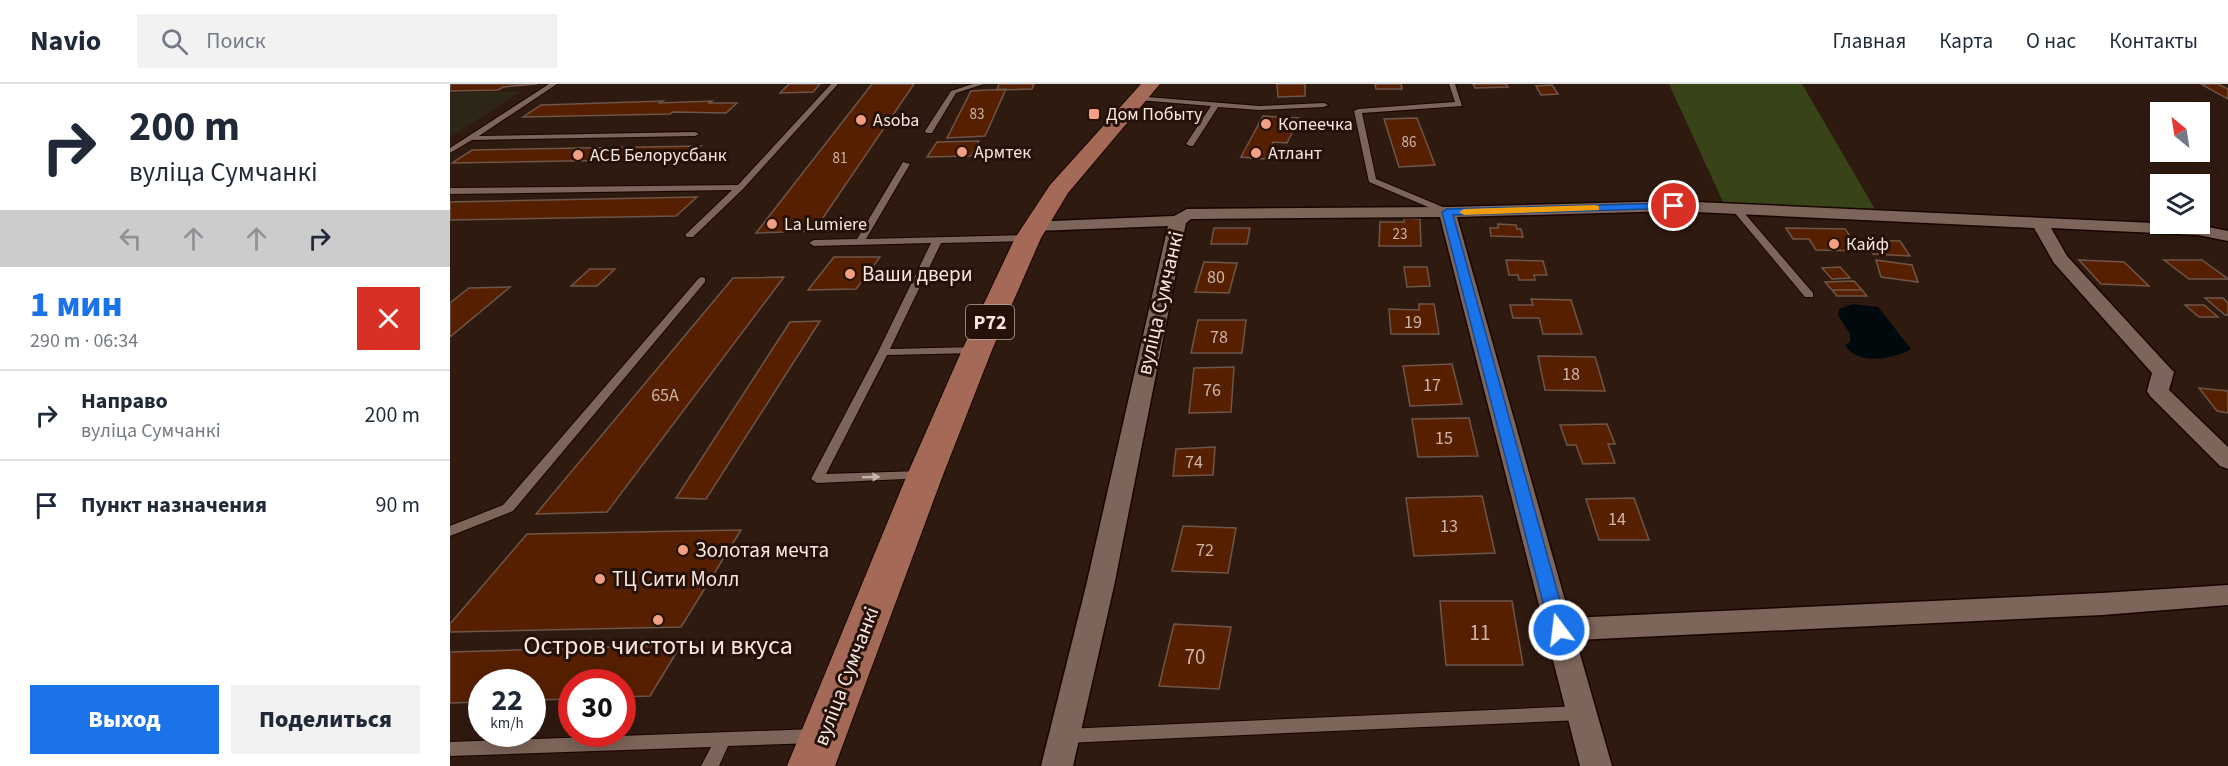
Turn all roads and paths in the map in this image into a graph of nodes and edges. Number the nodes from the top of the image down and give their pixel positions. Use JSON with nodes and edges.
{"nodes":[{"id":1,"x":554,"y":84,"type":"edge"},
{"id":2,"x":835,"y":84,"type":"edge"},
{"id":3,"x":981,"y":84,"type":"edge"},
{"id":4,"x":1452,"y":84,"type":"edge"},
{"id":5,"x":1145,"y":91,"type":"edge"},
{"id":6,"x":1216,"y":104,"type":"junction"},
{"id":7,"x":1324,"y":105,"type":"dead end"},
{"id":8,"x":929,"y":131,"type":"dead end"},
{"id":9,"x":695,"y":134,"type":"dead end"},
{"id":10,"x":470,"y":138,"type":"junction"},
{"id":11,"x":1190,"y":144,"type":"dead end"},
{"id":12,"x":450,"y":151,"type":"edge"},
{"id":13,"x":906,"y":164,"type":"dead end"},
{"id":14,"x":740,"y":187,"type":"junction"},
{"id":15,"x":450,"y":191,"type":"edge"},
{"id":16,"x":1737,"y":210,"type":"junction"},
{"id":17,"x":1447,"y":212,"type":"junction"},
{"id":18,"x":1178,"y":222,"type":"junction"},
{"id":19,"x":2040,"y":224,"type":"junction"},
{"id":20,"x":1031,"y":232,"type":"junction"},
{"id":21,"x":690,"y":235,"type":"dead end"},
{"id":22,"x":2228,"y":236,"type":"edge"},
{"id":23,"x":937,"y":241,"type":"junction"},
{"id":24,"x":814,"y":243,"type":"dead end"},
{"id":25,"x":860,"y":243,"type":"junction"},
{"id":26,"x":702,"y":280,"type":"dead end"},
{"id":27,"x":1809,"y":295,"type":"dead end"},
{"id":28,"x":977,"y":350,"type":"junction"},
{"id":29,"x":883,"y":352,"type":"junction"},
{"id":30,"x":2228,"y":461,"type":"edge"},
{"id":31,"x":925,"y":475,"type":"junction"},
{"id":32,"x":450,"y":531,"type":"edge"},
{"id":33,"x":2228,"y":595,"type":"edge"},
{"id":34,"x":1559,"y":630,"type":"junction"},
{"id":35,"x":1581,"y":712,"type":"junction"},
{"id":36,"x":1064,"y":736,"type":"junction"},
{"id":37,"x":723,"y":740,"type":"junction"},
{"id":38,"x":450,"y":748,"type":"edge"},
{"id":39,"x":817,"y":751,"type":"edge"},
{"id":40,"x":710,"y":766,"type":"edge"},
{"id":41,"x":1057,"y":766,"type":"edge"},
{"id":42,"x":1596,"y":766,"type":"edge"}],
"edges":[{"from":1,"to":10,"type":"lane"},
{"from":2,"to":14,"type":"lane"},
{"from":3,"to":8,"type":"lane"},
{"from":4,"to":17,"type":"lane"},
{"from":5,"to":6,"type":"lane"},
{"from":5,"to":20,"type":"main road","name":"вуліца Сумчанкі","number":"Р72"},
{"from":6,"to":7,"type":"lane"},
{"from":6,"to":11,"type":"lane"},
{"from":9,"to":10,"type":"lane"},
{"from":10,"to":12,"type":"lane"},
{"from":13,"to":25,"type":"lane"},
{"from":14,"to":15,"type":"lane"},
{"from":14,"to":21,"type":"lane"},
{"from":16,"to":17,"type":"street","name":"вуліца Сумчанкі"},
{"from":16,"to":19,"type":"street","name":"вуліца Сумчанкі"},
{"from":16,"to":27,"type":"lane"},
{"from":17,"to":18,"type":"street","name":"вуліца Сумчанкі"},
{"from":17,"to":34,"type":"street"},
{"from":18,"to":20,"type":"street"},
{"from":18,"to":36,"type":"street","name":"вуліца Сумчанкі"},
{"from":19,"to":22,"type":"street","name":"вуліца Сумчанкі"},
{"from":19,"to":30,"type":"street"},
{"from":20,"to":23,"type":"lane"},
{"from":20,"to":28,"type":"main road","name":"вуліца Сумчанкі","number":"Р72"},
{"from":23,"to":25,"type":"lane"},
{"from":23,"to":29,"type":"lane"},
{"from":24,"to":25,"type":"lane"},
{"from":26,"to":32,"type":"lane"},
{"from":28,"to":29,"type":"lane"},
{"from":28,"to":31,"type":"main road","name":"вуліца Сумчанкі","number":"Р72"},
{"from":29,"to":31,"type":"lane","one_way":true},
{"from":31,"to":39,"type":"main road","name":"вуліца Сумчанкі","number":"Р72"},
{"from":33,"to":34,"type":"street"},
{"from":34,"to":35,"type":"street"},
{"from":35,"to":36,"type":"lane"},
{"from":35,"to":42,"type":"street"},
{"from":36,"to":41,"type":"street","name":"вуліца Сумчанкі"},
{"from":37,"to":38,"type":"lane"},
{"from":37,"to":39,"type":"lane"},
{"from":37,"to":40,"type":"lane"}]}
